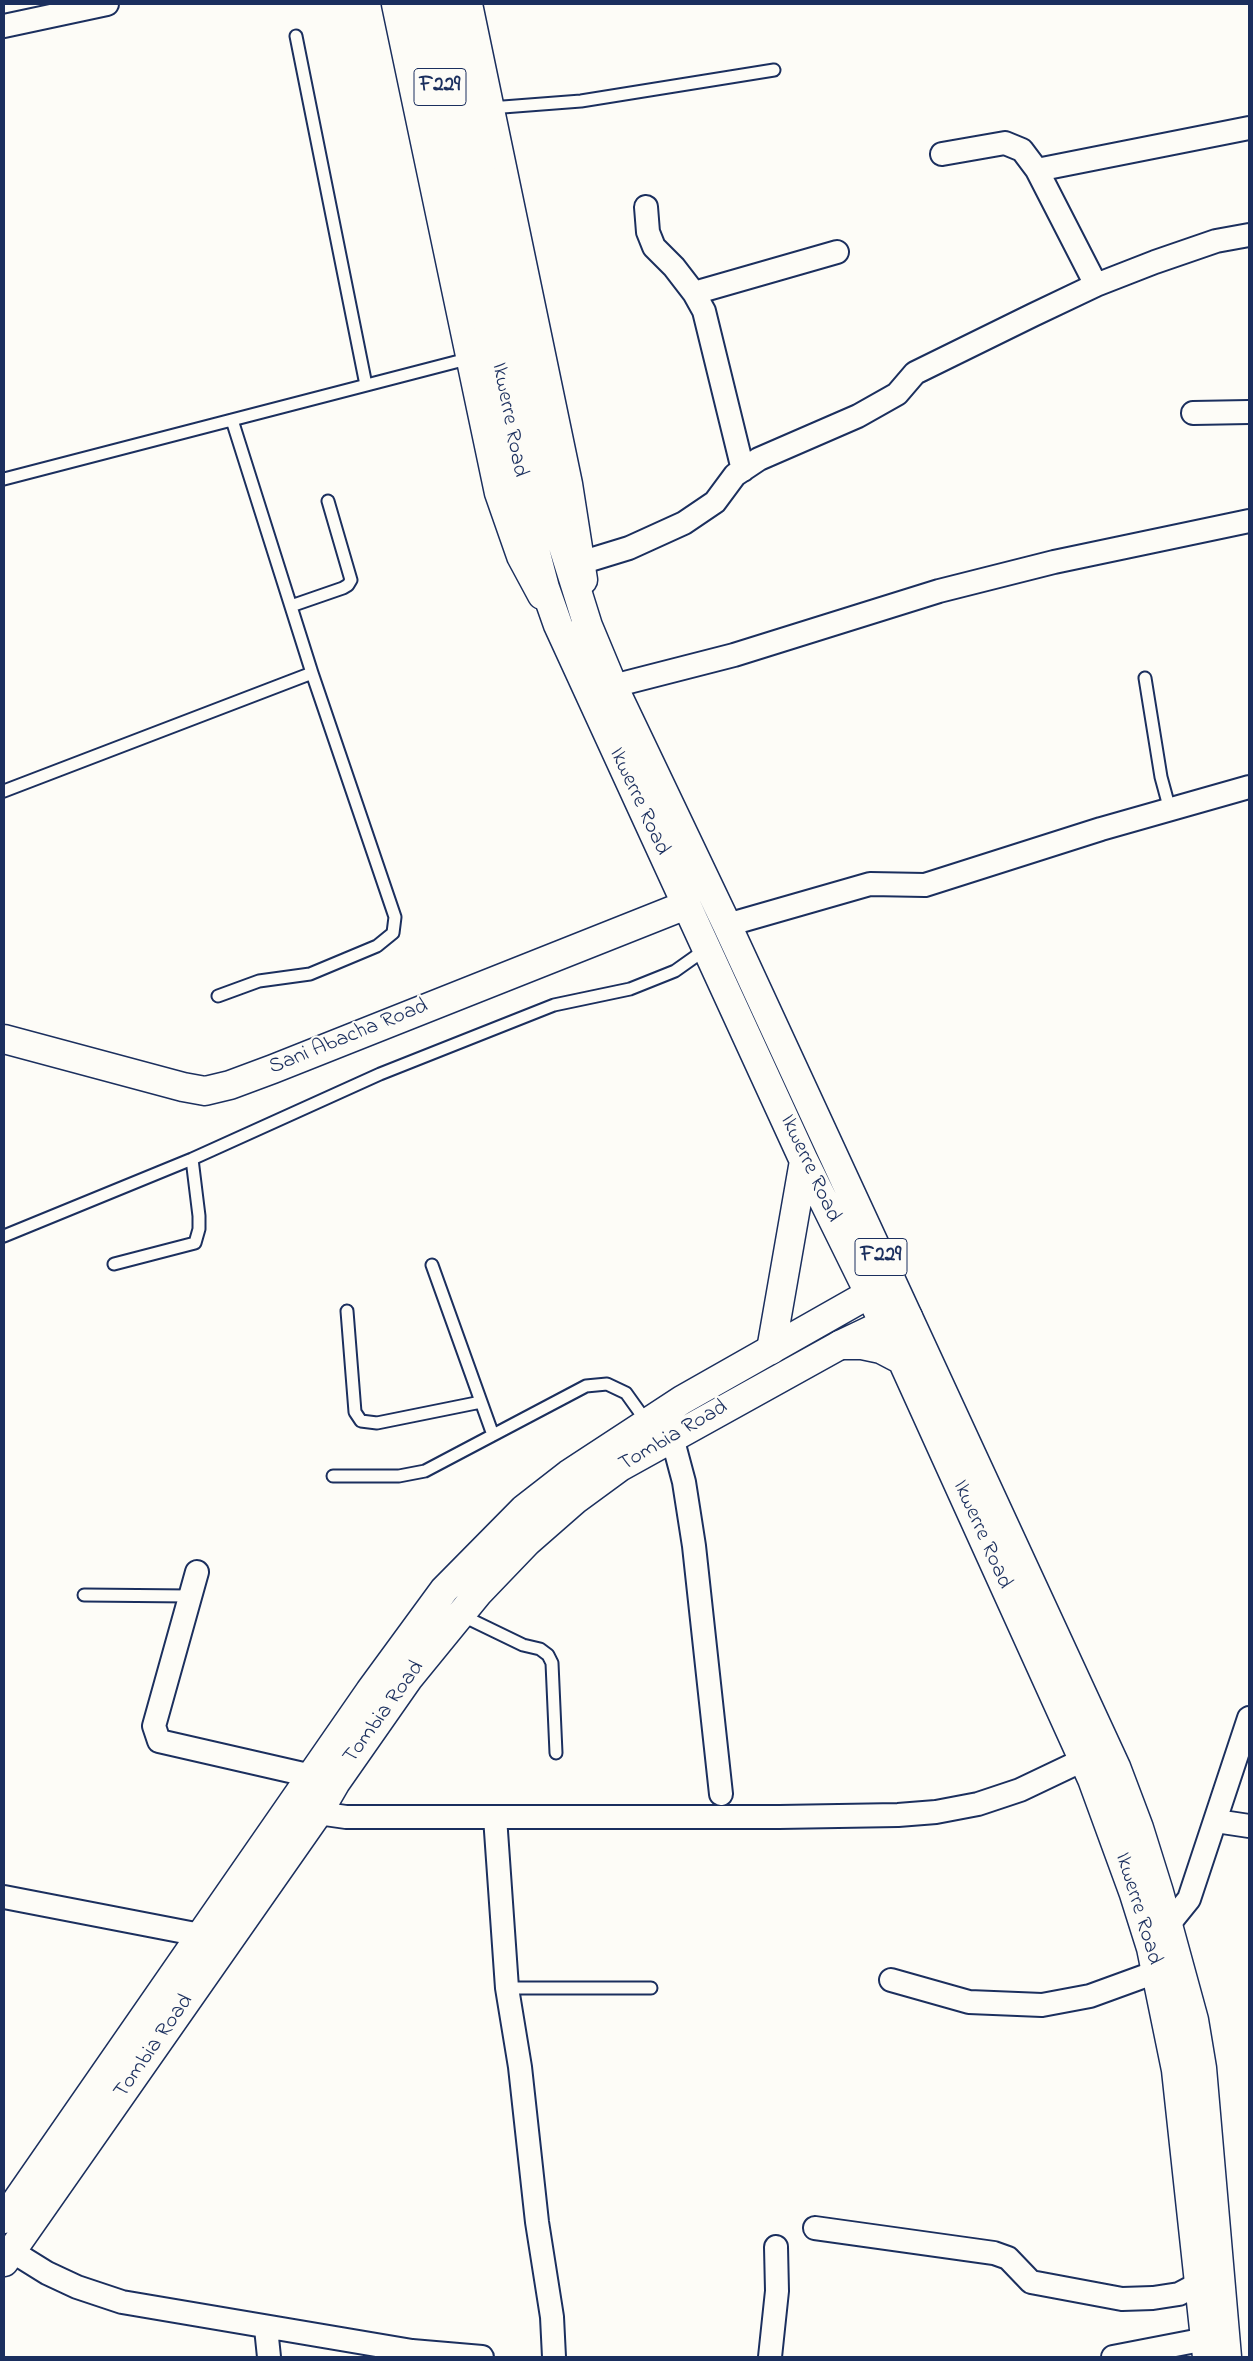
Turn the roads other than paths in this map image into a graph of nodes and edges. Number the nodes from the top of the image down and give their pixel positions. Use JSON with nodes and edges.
{"nodes":[{"id":1,"x":107,"y":4,"type":"edge"},
{"id":2,"x":396,"y":4,"type":"edge"},
{"id":3,"x":422,"y":4,"type":"edge"},
{"id":4,"x":446,"y":4,"type":"edge"},
{"id":5,"x":468,"y":4,"type":"edge"},
{"id":6,"x":4,"y":26,"type":"edge"},
{"id":7,"x":296,"y":36,"type":"dead end"},
{"id":8,"x":774,"y":70,"type":"dead end"},
{"id":9,"x":490,"y":108,"type":"junction"},
{"id":10,"x":1249,"y":128,"type":"edge"},
{"id":11,"x":942,"y":154,"type":"dead end"},
{"id":12,"x":469,"y":170,"type":"junction"},
{"id":13,"x":1037,"y":170,"type":"junction"},
{"id":14,"x":646,"y":207,"type":"dead end"},
{"id":15,"x":1249,"y":234,"type":"edge"},
{"id":16,"x":837,"y":252,"type":"dead end"},
{"id":17,"x":1096,"y":286,"type":"junction"},
{"id":18,"x":694,"y":293,"type":"junction"},
{"id":19,"x":471,"y":358,"type":"junction"},
{"id":20,"x":366,"y":385,"type":"junction"},
{"id":21,"x":1249,"y":412,"type":"edge"},
{"id":22,"x":1193,"y":413,"type":"dead end"},
{"id":23,"x":232,"y":420,"type":"junction"},
{"id":24,"x":743,"y":470,"type":"junction"},
{"id":25,"x":5,"y":477,"type":"edge"},
{"id":26,"x":328,"y":501,"type":"dead end"},
{"id":27,"x":1249,"y":520,"type":"edge"},
{"id":28,"x":580,"y":563,"type":"junction"},
{"id":29,"x":291,"y":606,"type":"junction"},
{"id":30,"x":558,"y":625,"type":"junction"},
{"id":31,"x":312,"y":673,"type":"junction"},
{"id":32,"x":1146,"y":678,"type":"dead end"},
{"id":33,"x":612,"y":683,"type":"junction"},
{"id":34,"x":1249,"y":787,"type":"edge"},
{"id":35,"x":4,"y":791,"type":"edge"},
{"id":36,"x":1170,"y":810,"type":"junction"},
{"id":37,"x":686,"y":905,"type":"junction"},
{"id":38,"x":727,"y":925,"type":"junction"},
{"id":39,"x":706,"y":949,"type":"junction"},
{"id":40,"x":218,"y":996,"type":"dead end"},
{"id":41,"x":4,"y":1039,"type":"edge"},
{"id":42,"x":192,"y":1159,"type":"junction"},
{"id":43,"x":804,"y":1161,"type":"junction"},
{"id":44,"x":4,"y":1236,"type":"edge"},
{"id":45,"x":114,"y":1264,"type":"dead end"},
{"id":46,"x":432,"y":1265,"type":"dead end"},
{"id":47,"x":881,"y":1288,"type":"junction"},
{"id":48,"x":347,"y":1311,"type":"dead end"},
{"id":49,"x":896,"y":1321,"type":"junction"},
{"id":50,"x":840,"y":1345,"type":"junction"},
{"id":51,"x":771,"y":1350,"type":"junction"},
{"id":52,"x":902,"y":1360,"type":"junction"},
{"id":53,"x":481,"y":1402,"type":"junction"},
{"id":54,"x":646,"y":1422,"type":"junction"},
{"id":55,"x":493,"y":1435,"type":"junction"},
{"id":56,"x":672,"y":1437,"type":"junction"},
{"id":57,"x":333,"y":1476,"type":"dead end"},
{"id":58,"x":197,"y":1572,"type":"dead end"},
{"id":59,"x":84,"y":1595,"type":"dead end"},
{"id":60,"x":190,"y":1596,"type":"junction"},
{"id":61,"x":458,"y":1614,"type":"junction"},
{"id":62,"x":1249,"y":1718,"type":"edge"},
{"id":63,"x":556,"y":1753,"type":"dead end"},
{"id":64,"x":1083,"y":1760,"type":"junction"},
{"id":65,"x":323,"y":1779,"type":"junction"},
{"id":66,"x":721,"y":1794,"type":"dead end"},
{"id":67,"x":292,"y":1803,"type":"junction"},
{"id":68,"x":318,"y":1813,"type":"junction"},
{"id":69,"x":495,"y":1817,"type":"junction"},
{"id":70,"x":1216,"y":1821,"type":"junction"},
{"id":71,"x":1249,"y":1826,"type":"edge"},
{"id":72,"x":4,"y":1897,"type":"edge"},
{"id":73,"x":1157,"y":1929,"type":"junction"},
{"id":74,"x":202,"y":1935,"type":"junction"},
{"id":75,"x":230,"y":1940,"type":"junction"},
{"id":76,"x":1156,"y":1972,"type":"junction"},
{"id":77,"x":891,"y":1980,"type":"dead end"},
{"id":78,"x":507,"y":1988,"type":"junction"},
{"id":79,"x":651,"y":1988,"type":"dead end"},
{"id":80,"x":4,"y":2219,"type":"edge"},
{"id":81,"x":814,"y":2228,"type":"dead end"},
{"id":82,"x":776,"y":2247,"type":"dead end"},
{"id":83,"x":7,"y":2256,"type":"edge"},
{"id":84,"x":1198,"y":2284,"type":"junction"},
{"id":85,"x":266,"y":2328,"type":"junction"},
{"id":86,"x":1206,"y":2348,"type":"edge"},
{"id":87,"x":269,"y":2357,"type":"edge"},
{"id":88,"x":482,"y":2357,"type":"edge"},
{"id":89,"x":554,"y":2357,"type":"edge"},
{"id":90,"x":770,"y":2357,"type":"edge"},
{"id":91,"x":1113,"y":2357,"type":"edge"},
{"id":92,"x":1227,"y":2357,"type":"edge"}],
"edges":[{"from":1,"to":6,"type":"street"},
{"from":2,"to":19,"type":"main road"},
{"from":3,"to":12,"type":"main road","name":"Ikwerre Road","number":"F229"},
{"from":4,"to":12,"type":"main road","name":"Ikwerre Road","number":"F229"},
{"from":5,"to":9,"type":"main road"},
{"from":7,"to":20,"type":"lane"},
{"from":8,"to":9,"type":"lane"},
{"from":9,"to":28,"type":"main road"},
{"from":10,"to":13,"type":"street"},
{"from":11,"to":13,"type":"street"},
{"from":12,"to":30,"type":"main road","name":"Ikwerre Road","number":"F229"},
{"from":12,"to":33,"type":"main road","name":"Ikwerre Road","number":"F229"},
{"from":13,"to":17,"type":"street"},
{"from":14,"to":18,"type":"street"},
{"from":15,"to":17,"type":"street"},
{"from":16,"to":18,"type":"street"},
{"from":17,"to":24,"type":"street"},
{"from":18,"to":24,"type":"street"},
{"from":19,"to":20,"type":"lane"},
{"from":19,"to":30,"type":"main road"},
{"from":20,"to":23,"type":"lane"},
{"from":21,"to":22,"type":"street"},
{"from":23,"to":25,"type":"lane"},
{"from":23,"to":29,"type":"lane"},
{"from":24,"to":28,"type":"street"},
{"from":26,"to":29,"type":"lane"},
{"from":27,"to":33,"type":"street"},
{"from":28,"to":33,"type":"main road"},
{"from":29,"to":31,"type":"lane"},
{"from":30,"to":37,"type":"main road","name":"Ikwerre Road","number":"F229"},
{"from":31,"to":35,"type":"lane"},
{"from":31,"to":40,"type":"lane"},
{"from":32,"to":36,"type":"lane"},
{"from":33,"to":38,"type":"main road","name":"Ikwerre Road","number":"F229"},
{"from":34,"to":36,"type":"street"},
{"from":36,"to":38,"type":"street"},
{"from":37,"to":39,"type":"main road","name":"Ikwerre Road","number":"F229"},
{"from":37,"to":41,"type":"main road","name":"Sani Abacha Road"},
{"from":38,"to":47,"type":"main road","name":"Ikwerre Road","number":"F229"},
{"from":39,"to":42,"type":"lane"},
{"from":39,"to":43,"type":"main road","name":"Ikwerre Road","number":"F229"},
{"from":42,"to":44,"type":"lane"},
{"from":42,"to":45,"type":"lane"},
{"from":43,"to":47,"type":"main road","name":"Ikwerre Road","number":"F229"},
{"from":43,"to":51,"type":"main road"},
{"from":46,"to":53,"type":"lane"},
{"from":47,"to":49,"type":"main road","name":"Ikwerre Road","number":"F229"},
{"from":47,"to":51,"type":"main road","name":"Tombia Road"},
{"from":48,"to":53,"type":"lane"},
{"from":49,"to":50,"type":"main road","name":"Tombia Road"},
{"from":49,"to":52,"type":"main road","name":"Ikwerre Road","number":"F229"},
{"from":49,"to":73,"type":"main road","name":"Ikwerre Road","number":"F229"},
{"from":50,"to":52,"type":"main road"},
{"from":50,"to":56,"type":"main road","name":"Tombia Road"},
{"from":51,"to":54,"type":"main road","name":"Tombia Road"},
{"from":52,"to":64,"type":"main road","name":"Ikwerre Road","number":"F229"},
{"from":53,"to":55,"type":"lane"},
{"from":54,"to":55,"type":"lane"},
{"from":54,"to":65,"type":"main road","name":"Tombia Road"},
{"from":55,"to":57,"type":"lane"},
{"from":56,"to":61,"type":"main road","name":"Tombia Road"},
{"from":56,"to":66,"type":"street"},
{"from":58,"to":60,"type":"street"},
{"from":59,"to":60,"type":"lane"},
{"from":60,"to":65,"type":"street"},
{"from":61,"to":63,"type":"lane"},
{"from":61,"to":65,"type":"main road","name":"Tombia Road"},
{"from":62,"to":70,"type":"street"},
{"from":64,"to":69,"type":"street"},
{"from":64,"to":73,"type":"main road","name":"Ikwerre Road","number":"F229"},
{"from":65,"to":67,"type":"main road","name":"Tombia Road"},
{"from":65,"to":68,"type":"main road","name":"Tombia Road"},
{"from":67,"to":68,"type":"street"},
{"from":67,"to":74,"type":"main road","name":"Tombia Road"},
{"from":68,"to":69,"type":"street"},
{"from":68,"to":75,"type":"main road","name":"Tombia Road"},
{"from":69,"to":78,"type":"street"},
{"from":70,"to":71,"type":"street"},
{"from":70,"to":73,"type":"street"},
{"from":72,"to":74,"type":"street"},
{"from":73,"to":76,"type":"main road","name":"Ikwerre Road","number":"F229"},
{"from":73,"to":92,"type":"main road","name":"Ikwerre Road","number":"F229"},
{"from":74,"to":75,"type":"street"},
{"from":74,"to":80,"type":"main road","name":"Tombia Road"},
{"from":75,"to":83,"type":"main road","name":"Tombia Road"},
{"from":76,"to":77,"type":"street"},
{"from":76,"to":84,"type":"main road","name":"Ikwerre Road","number":"F229"},
{"from":78,"to":79,"type":"lane"},
{"from":78,"to":89,"type":"street"},
{"from":81,"to":84,"type":"street"},
{"from":82,"to":90,"type":"street"},
{"from":83,"to":85,"type":"street"},
{"from":84,"to":86,"type":"main road","name":"Ikwerre Road","number":"F229"},
{"from":85,"to":87,"type":"street"},
{"from":85,"to":88,"type":"street"},
{"from":86,"to":91,"type":"street"}]}
